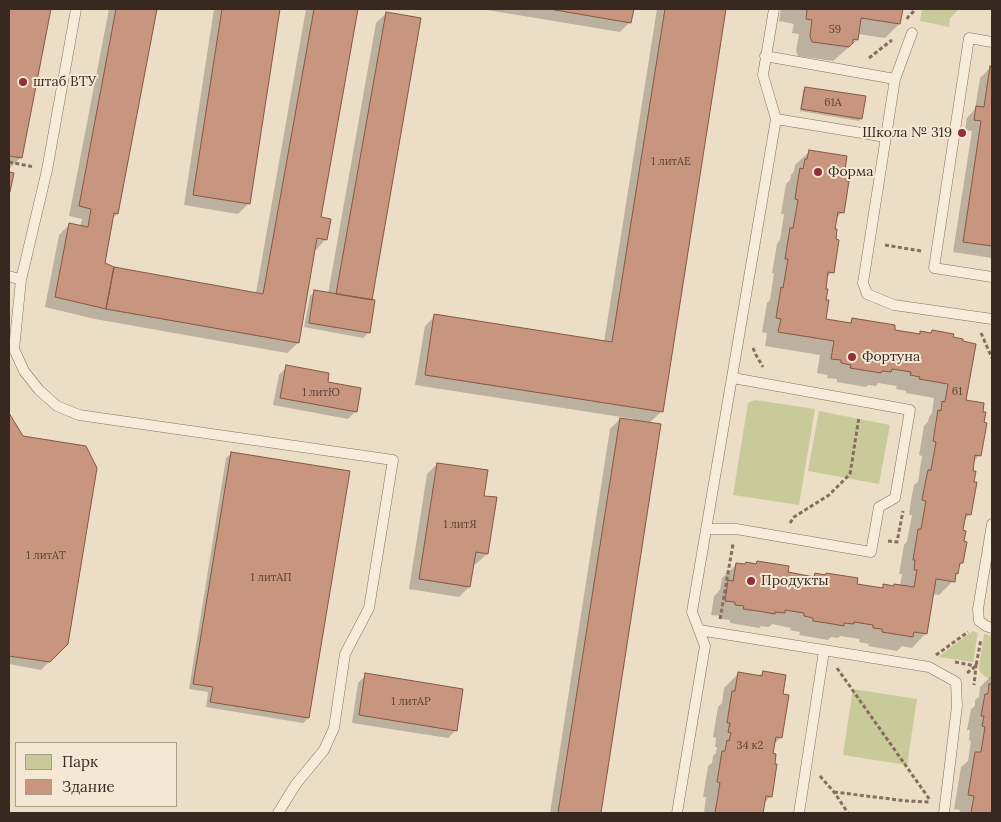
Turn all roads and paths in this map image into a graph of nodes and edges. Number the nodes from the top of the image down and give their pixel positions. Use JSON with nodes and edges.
{"nodes":[{"id":1,"x":76,"y":9,"type":"edge"},
{"id":2,"x":774,"y":9,"type":"edge"},
{"id":3,"x":916,"y":10,"type":"edge"},
{"id":4,"x":908,"y":17,"type":"dead end"},
{"id":5,"x":914,"y":17,"type":"dead end"},
{"id":6,"x":912,"y":33,"type":"dead end"},
{"id":7,"x":898,"y":36,"type":"dead end"},
{"id":8,"x":992,"y":42,"type":"edge"},
{"id":9,"x":766,"y":56,"type":"junction"},
{"id":10,"x":851,"y":71,"type":"junction"},
{"id":11,"x":895,"y":79,"type":"junction"},
{"id":12,"x":776,"y":119,"type":"junction"},
{"id":13,"x":886,"y":137,"type":"junction"},
{"id":14,"x":9,"y":162,"type":"edge"},
{"id":15,"x":46,"y":170,"type":"junction"},
{"id":16,"x":892,"y":246,"type":"dead end"},
{"id":17,"x":936,"y":254,"type":"junction"},
{"id":18,"x":9,"y":276,"type":"edge"},
{"id":19,"x":992,"y":278,"type":"edge"},
{"id":20,"x":21,"y":280,"type":"junction"},
{"id":21,"x":974,"y":316,"type":"junction"},
{"id":22,"x":992,"y":319,"type":"edge"},
{"id":23,"x":752,"y":342,"type":"dead end"},
{"id":24,"x":992,"y":358,"type":"edge"},
{"id":25,"x":733,"y":378,"type":"junction"},
{"id":26,"x":762,"y":384,"type":"junction"},
{"id":27,"x":862,"y":401,"type":"junction"},
{"id":28,"x":904,"y":504,"type":"dead end"},
{"id":29,"x":992,"y":524,"type":"edge"},
{"id":30,"x":706,"y":529,"type":"junction"},
{"id":31,"x":780,"y":536,"type":"junction"},
{"id":32,"x":874,"y":538,"type":"junction"},
{"id":33,"x":731,"y":559,"type":"dead end"},
{"id":34,"x":715,"y":621,"type":"dead end"},
{"id":35,"x":992,"y":628,"type":"edge"},
{"id":36,"x":699,"y":630,"type":"junction"},
{"id":37,"x":970,"y":631,"type":"dead end"},
{"id":38,"x":982,"y":634,"type":"dead end"},
{"id":39,"x":824,"y":651,"type":"junction"},
{"id":40,"x":940,"y":660,"type":"dead end"},
{"id":41,"x":949,"y":661,"type":"dead end"},
{"id":42,"x":976,"y":666,"type":"junction"},
{"id":43,"x":972,"y":693,"type":"dead end"},
{"id":44,"x":808,"y":760,"type":"junction"},
{"id":45,"x":834,"y":792,"type":"junction"},
{"id":46,"x":932,"y":802,"type":"junction"},
{"id":47,"x":934,"y":808,"type":"dead end"},
{"id":48,"x":278,"y":813,"type":"edge"},
{"id":49,"x":677,"y":813,"type":"edge"},
{"id":50,"x":798,"y":813,"type":"edge"},
{"id":51,"x":848,"y":813,"type":"edge"},
{"id":52,"x":944,"y":813,"type":"edge"}],
"edges":[{"from":1,"to":15,"type":"lane"},
{"from":2,"to":9,"type":"lane"},
{"from":3,"to":4,"type":"path"},
{"from":3,"to":5,"type":"path"},
{"from":6,"to":11,"type":"lane"},
{"from":7,"to":10,"type":"path"},
{"from":8,"to":17,"type":"lane"},
{"from":9,"to":10,"type":"lane"},
{"from":9,"to":12,"type":"lane"},
{"from":10,"to":11,"type":"lane"},
{"from":11,"to":13,"type":"lane"},
{"from":12,"to":13,"type":"lane"},
{"from":12,"to":25,"type":"lane"},
{"from":13,"to":21,"type":"lane"},
{"from":14,"to":15,"type":"path"},
{"from":15,"to":20,"type":"lane"},
{"from":16,"to":17,"type":"path"},
{"from":17,"to":19,"type":"lane"},
{"from":18,"to":20,"type":"lane"},
{"from":20,"to":48,"type":"lane"},
{"from":21,"to":22,"type":"lane"},
{"from":21,"to":24,"type":"path"},
{"from":23,"to":26,"type":"path"},
{"from":25,"to":26,"type":"lane"},
{"from":25,"to":30,"type":"lane"},
{"from":26,"to":27,"type":"lane"},
{"from":27,"to":31,"type":"path"},
{"from":27,"to":32,"type":"lane"},
{"from":28,"to":32,"type":"path"},
{"from":29,"to":35,"type":"lane"},
{"from":30,"to":31,"type":"lane"},
{"from":30,"to":36,"type":"lane"},
{"from":31,"to":32,"type":"lane"},
{"from":33,"to":34,"type":"path"},
{"from":36,"to":39,"type":"lane"},
{"from":36,"to":49,"type":"lane"},
{"from":37,"to":40,"type":"path"},
{"from":38,"to":42,"type":"path"},
{"from":39,"to":44,"type":"lane"},
{"from":39,"to":46,"type":"path"},
{"from":39,"to":52,"type":"lane"},
{"from":41,"to":42,"type":"path"},
{"from":42,"to":43,"type":"path"},
{"from":44,"to":45,"type":"path"},
{"from":44,"to":50,"type":"lane"},
{"from":45,"to":46,"type":"path"},
{"from":45,"to":51,"type":"path"},
{"from":46,"to":47,"type":"path"}]}
